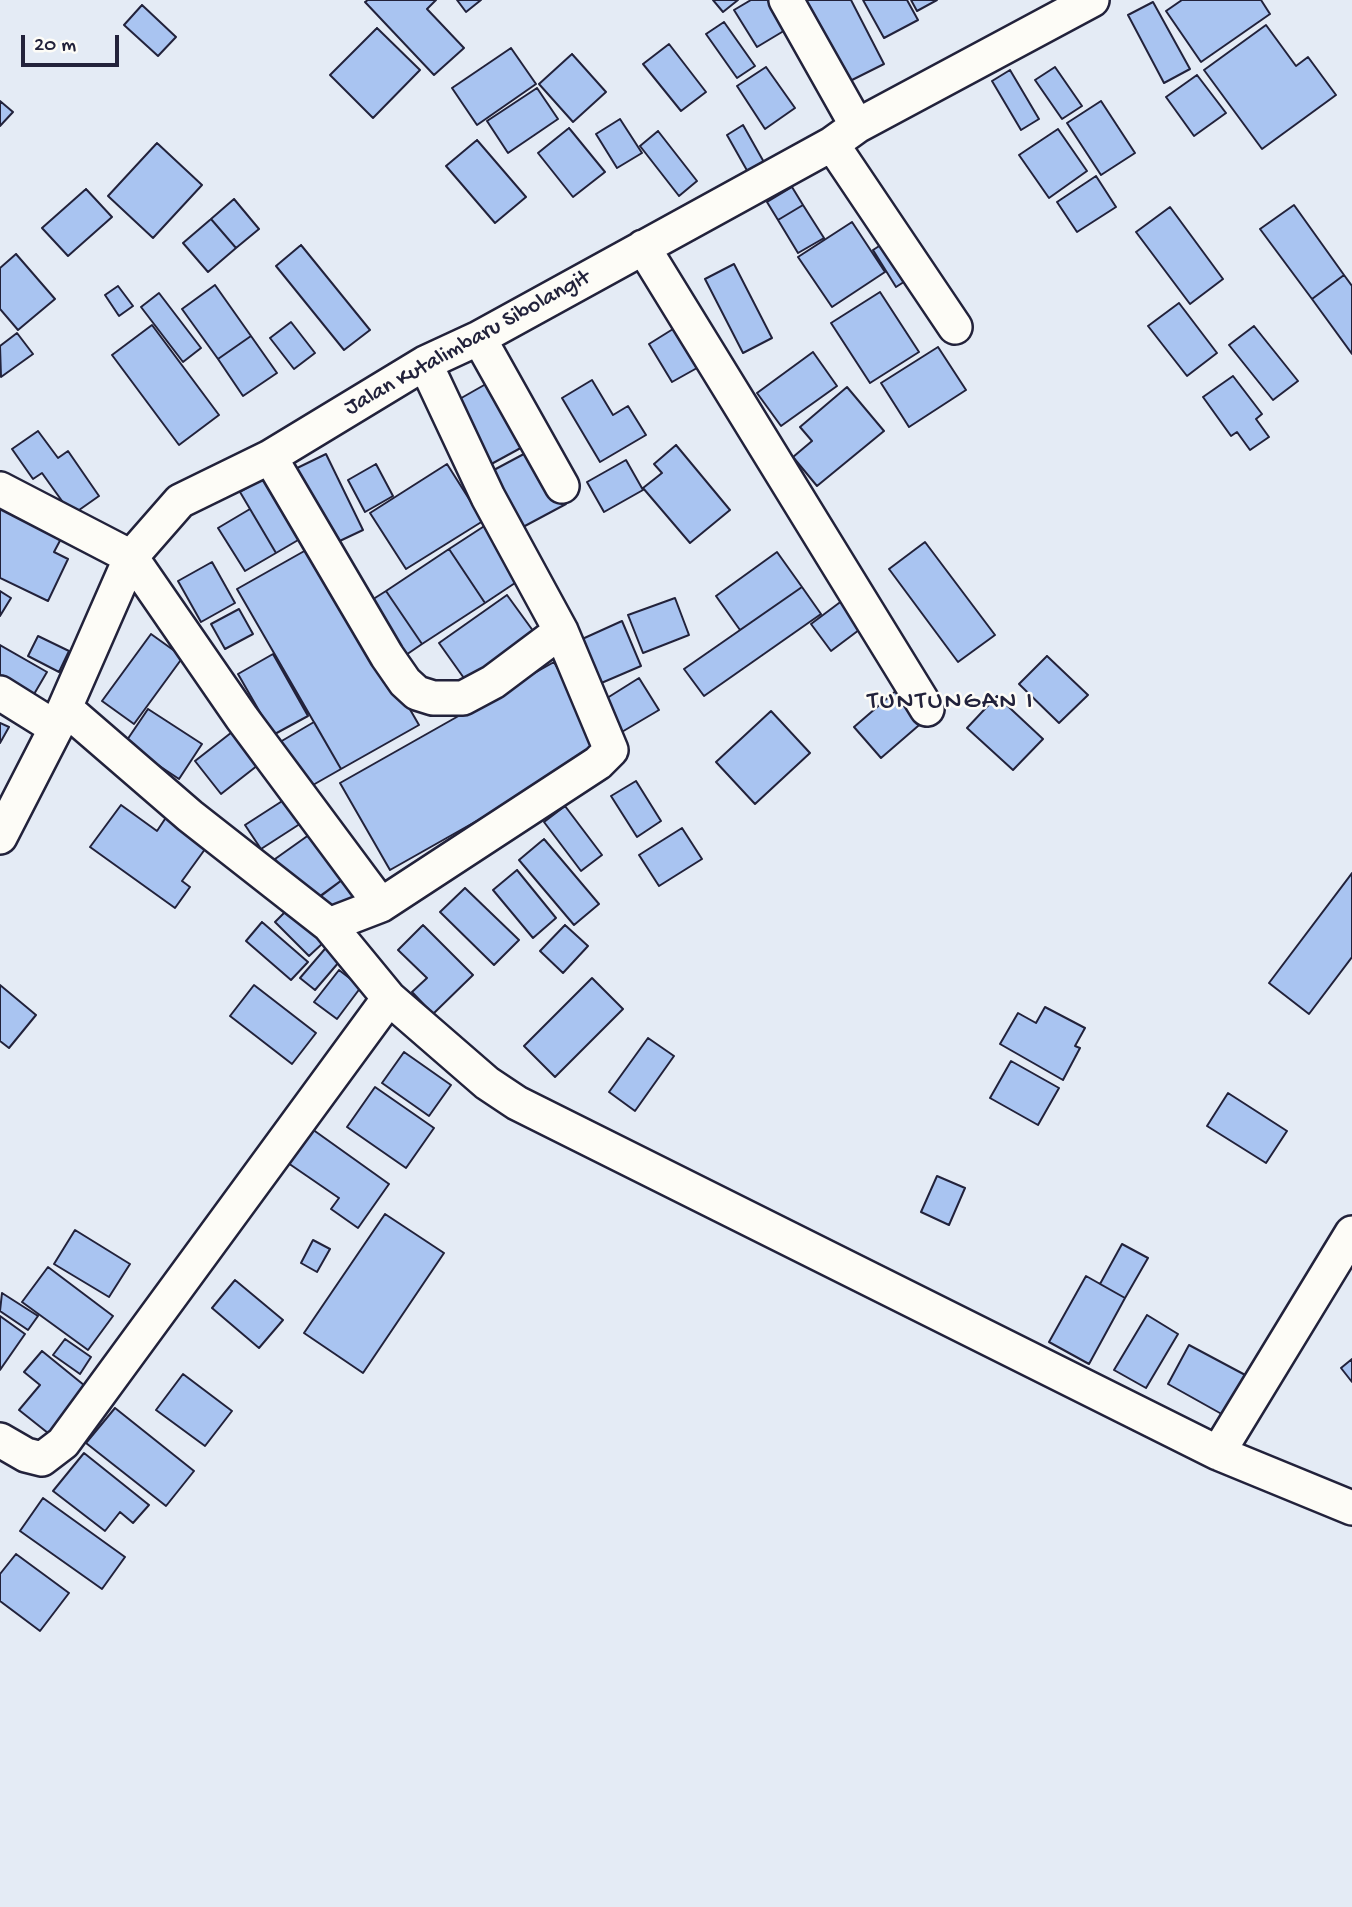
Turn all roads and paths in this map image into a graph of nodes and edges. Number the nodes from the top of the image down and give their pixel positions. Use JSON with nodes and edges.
{"nodes":[{"id":1,"x":786,"y":0,"type":"edge"},
{"id":2,"x":1092,"y":0,"type":"edge"},
{"id":3,"x":844,"y":135,"type":"junction"},
{"id":4,"x":643,"y":247,"type":"junction"},
{"id":5,"x":955,"y":327,"type":"dead end"},
{"id":6,"x":479,"y":338,"type":"junction"},
{"id":7,"x":425,"y":363,"type":"junction"},
{"id":8,"x":270,"y":457,"type":"junction"},
{"id":9,"x":562,"y":486,"type":"dead end"},
{"id":10,"x":0,"y":489,"type":"edge"},
{"id":11,"x":131,"y":557,"type":"junction"},
{"id":12,"x":561,"y":631,"type":"junction"},
{"id":13,"x":0,"y":693,"type":"edge"},
{"id":14,"x":926,"y":709,"type":"dead end"},
{"id":15,"x":61,"y":718,"type":"junction"},
{"id":16,"x":0,"y":837,"type":"edge"},
{"id":17,"x":381,"y":905,"type":"junction"},
{"id":18,"x":329,"y":925,"type":"junction"},
{"id":19,"x":389,"y":998,"type":"junction"},
{"id":20,"x":1352,"y":1233,"type":"edge"},
{"id":21,"x":0,"y":1440,"type":"edge"},
{"id":22,"x":1217,"y":1454,"type":"junction"},
{"id":23,"x":1352,"y":1508,"type":"edge"}],
"edges":[{"from":1,"to":3,"type":"street"},
{"from":2,"to":3,"type":"street","name":"Jalan Kutalimbaru Sibolangit"},
{"from":3,"to":4,"type":"street","name":"Jalan Kutalimbaru Sibolangit"},
{"from":3,"to":5,"type":"street"},
{"from":4,"to":6,"type":"street","name":"Jalan Kutalimbaru Sibolangit"},
{"from":4,"to":14,"type":"street"},
{"from":6,"to":7,"type":"street","name":"Jalan Kutalimbaru Sibolangit"},
{"from":6,"to":9,"type":"street"},
{"from":7,"to":8,"type":"street","name":"Jalan Kutalimbaru Sibolangit"},
{"from":7,"to":12,"type":"street"},
{"from":8,"to":11,"type":"street","name":"Jalan Kutalimbaru Sibolangit"},
{"from":8,"to":12,"type":"street"},
{"from":10,"to":11,"type":"street"},
{"from":11,"to":15,"type":"street","name":"Jalan Kutalimbaru Sibolangit"},
{"from":11,"to":17,"type":"street"},
{"from":12,"to":17,"type":"street"},
{"from":13,"to":15,"type":"street"},
{"from":15,"to":16,"type":"street","name":"Jalan Kutalimbaru Sibolangit"},
{"from":15,"to":18,"type":"street"},
{"from":17,"to":18,"type":"street"},
{"from":18,"to":19,"type":"street"},
{"from":19,"to":21,"type":"street"},
{"from":19,"to":22,"type":"street"},
{"from":20,"to":22,"type":"street"},
{"from":22,"to":23,"type":"street"}]}
